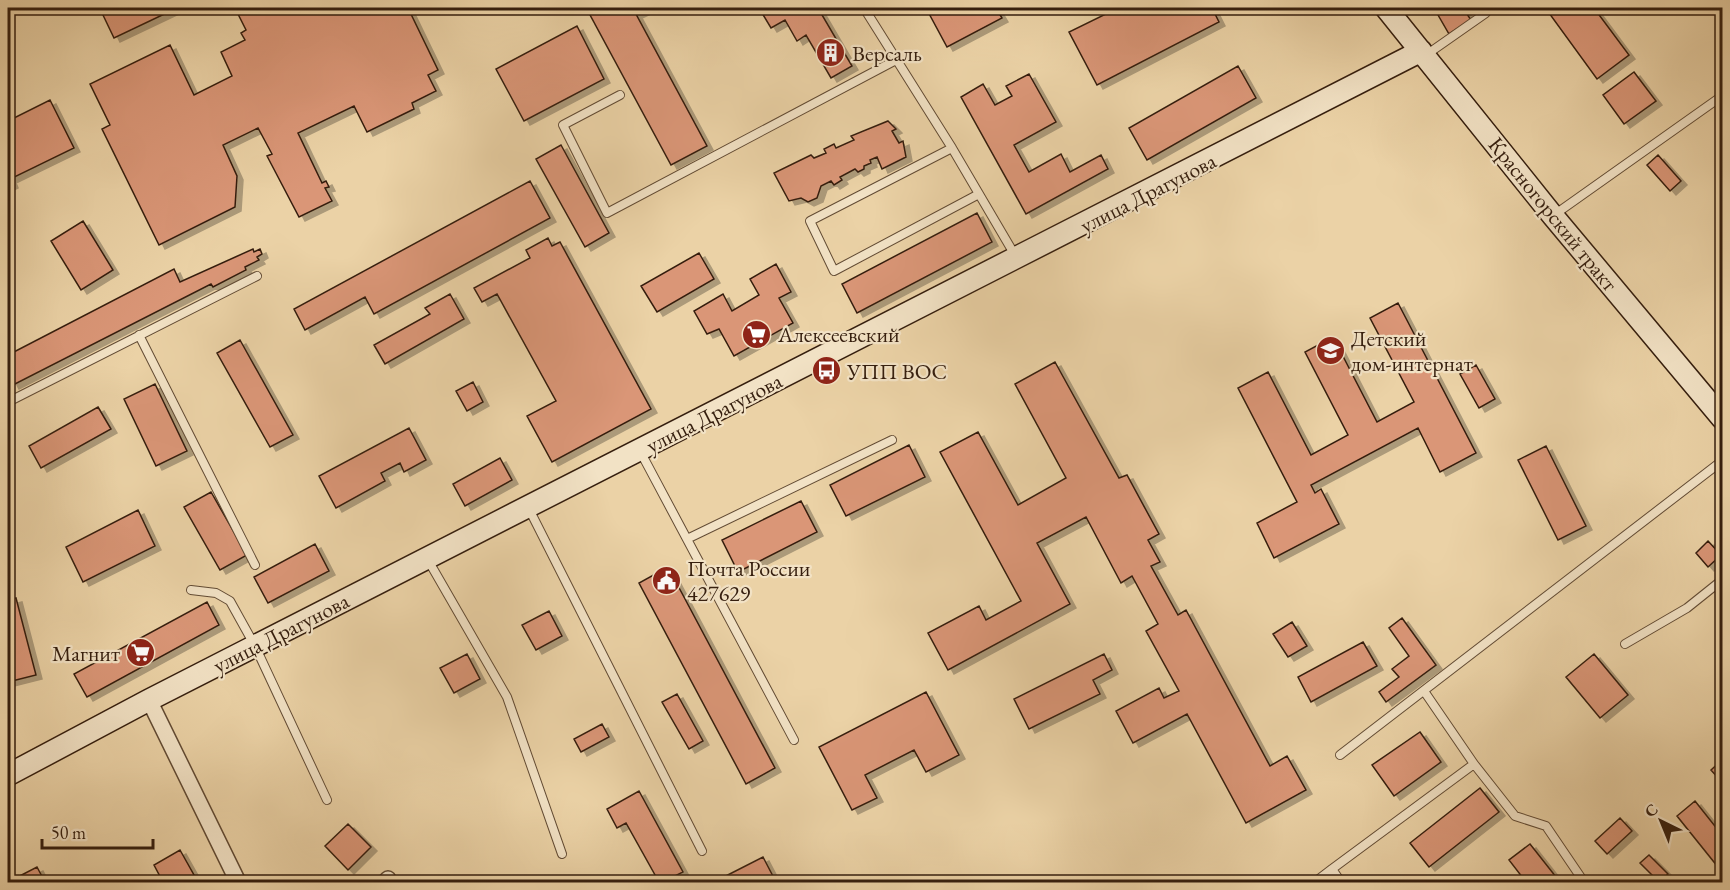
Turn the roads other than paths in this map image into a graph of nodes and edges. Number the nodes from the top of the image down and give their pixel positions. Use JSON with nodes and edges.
{"nodes":[{"id":1,"x":864,"y":8,"type":"edge"},
{"id":2,"x":1386,"y":8,"type":"edge"},
{"id":3,"x":1482,"y":8,"type":"edge"},
{"id":4,"x":1423,"y":53,"type":"junction"},
{"id":5,"x":896,"y":60,"type":"junction"},
{"id":6,"x":620,"y":95,"type":"dead end"},
{"id":7,"x":1722,"y":96,"type":"edge"},
{"id":8,"x":952,"y":148,"type":"junction"},
{"id":9,"x":979,"y":194,"type":"junction"},
{"id":10,"x":1553,"y":216,"type":"junction"},
{"id":11,"x":1017,"y":259,"type":"junction"},
{"id":12,"x":257,"y":276,"type":"dead end"},
{"id":13,"x":139,"y":335,"type":"junction"},
{"id":14,"x":8,"y":402,"type":"edge"},
{"id":15,"x":1722,"y":418,"type":"edge"},
{"id":16,"x":892,"y":440,"type":"dead end"},
{"id":17,"x":640,"y":451,"type":"junction"},
{"id":18,"x":1722,"y":461,"type":"edge"},
{"id":19,"x":528,"y":507,"type":"junction"},
{"id":20,"x":687,"y":539,"type":"junction"},
{"id":21,"x":428,"y":559,"type":"junction"},
{"id":22,"x":255,"y":565,"type":"dead end"},
{"id":23,"x":1722,"y":580,"type":"edge"},
{"id":24,"x":191,"y":590,"type":"dead end"},
{"id":25,"x":1624,"y":644,"type":"dead end"},
{"id":26,"x":255,"y":646,"type":"junction"},
{"id":27,"x":1424,"y":691,"type":"junction"},
{"id":28,"x":149,"y":700,"type":"junction"},
{"id":29,"x":794,"y":740,"type":"dead end"},
{"id":30,"x":1340,"y":755,"type":"dead end"},
{"id":31,"x":1474,"y":764,"type":"junction"},
{"id":32,"x":8,"y":775,"type":"edge"},
{"id":33,"x":327,"y":800,"type":"dead end"},
{"id":34,"x":702,"y":851,"type":"dead end"},
{"id":35,"x":562,"y":854,"type":"dead end"},
{"id":36,"x":1332,"y":869,"type":"junction"},
{"id":37,"x":238,"y":882,"type":"edge"},
{"id":38,"x":1315,"y":882,"type":"edge"},
{"id":39,"x":1341,"y":882,"type":"edge"},
{"id":40,"x":1584,"y":882,"type":"edge"}],
"edges":[{"from":1,"to":5,"type":"lane"},
{"from":2,"to":4,"type":"main road","name":"Красногорский тракт"},
{"from":3,"to":4,"type":"lane"},
{"from":4,"to":10,"type":"main road","name":"Красногорский тракт"},
{"from":4,"to":11,"type":"main road","name":"улица Драгунова"},
{"from":5,"to":6,"type":"lane"},
{"from":5,"to":8,"type":"lane"},
{"from":7,"to":10,"type":"lane"},
{"from":8,"to":9,"type":"lane"},
{"from":8,"to":9,"type":"lane"},
{"from":9,"to":11,"type":"lane"},
{"from":10,"to":15,"type":"main road","name":"Красногорский тракт"},
{"from":11,"to":17,"type":"main road","name":"улица Драгунова"},
{"from":12,"to":13,"type":"lane"},
{"from":13,"to":14,"type":"lane"},
{"from":13,"to":22,"type":"lane"},
{"from":16,"to":20,"type":"lane"},
{"from":17,"to":19,"type":"main road","name":"улица Драгунова"},
{"from":17,"to":20,"type":"lane"},
{"from":18,"to":27,"type":"lane"},
{"from":19,"to":21,"type":"main road","name":"улица Драгунова"},
{"from":19,"to":34,"type":"lane"},
{"from":20,"to":29,"type":"lane"},
{"from":21,"to":26,"type":"main road","name":"улица Драгунова"},
{"from":21,"to":35,"type":"lane"},
{"from":23,"to":25,"type":"lane"},
{"from":24,"to":26,"type":"lane"},
{"from":26,"to":28,"type":"main road","name":"улица Драгунова"},
{"from":26,"to":33,"type":"lane"},
{"from":27,"to":30,"type":"lane"},
{"from":27,"to":31,"type":"lane"},
{"from":28,"to":32,"type":"main road","name":"улица Драгунова"},
{"from":28,"to":37,"type":"street"},
{"from":31,"to":36,"type":"lane"},
{"from":31,"to":40,"type":"lane"},
{"from":36,"to":38,"type":"lane"},
{"from":36,"to":39,"type":"lane"}]}
